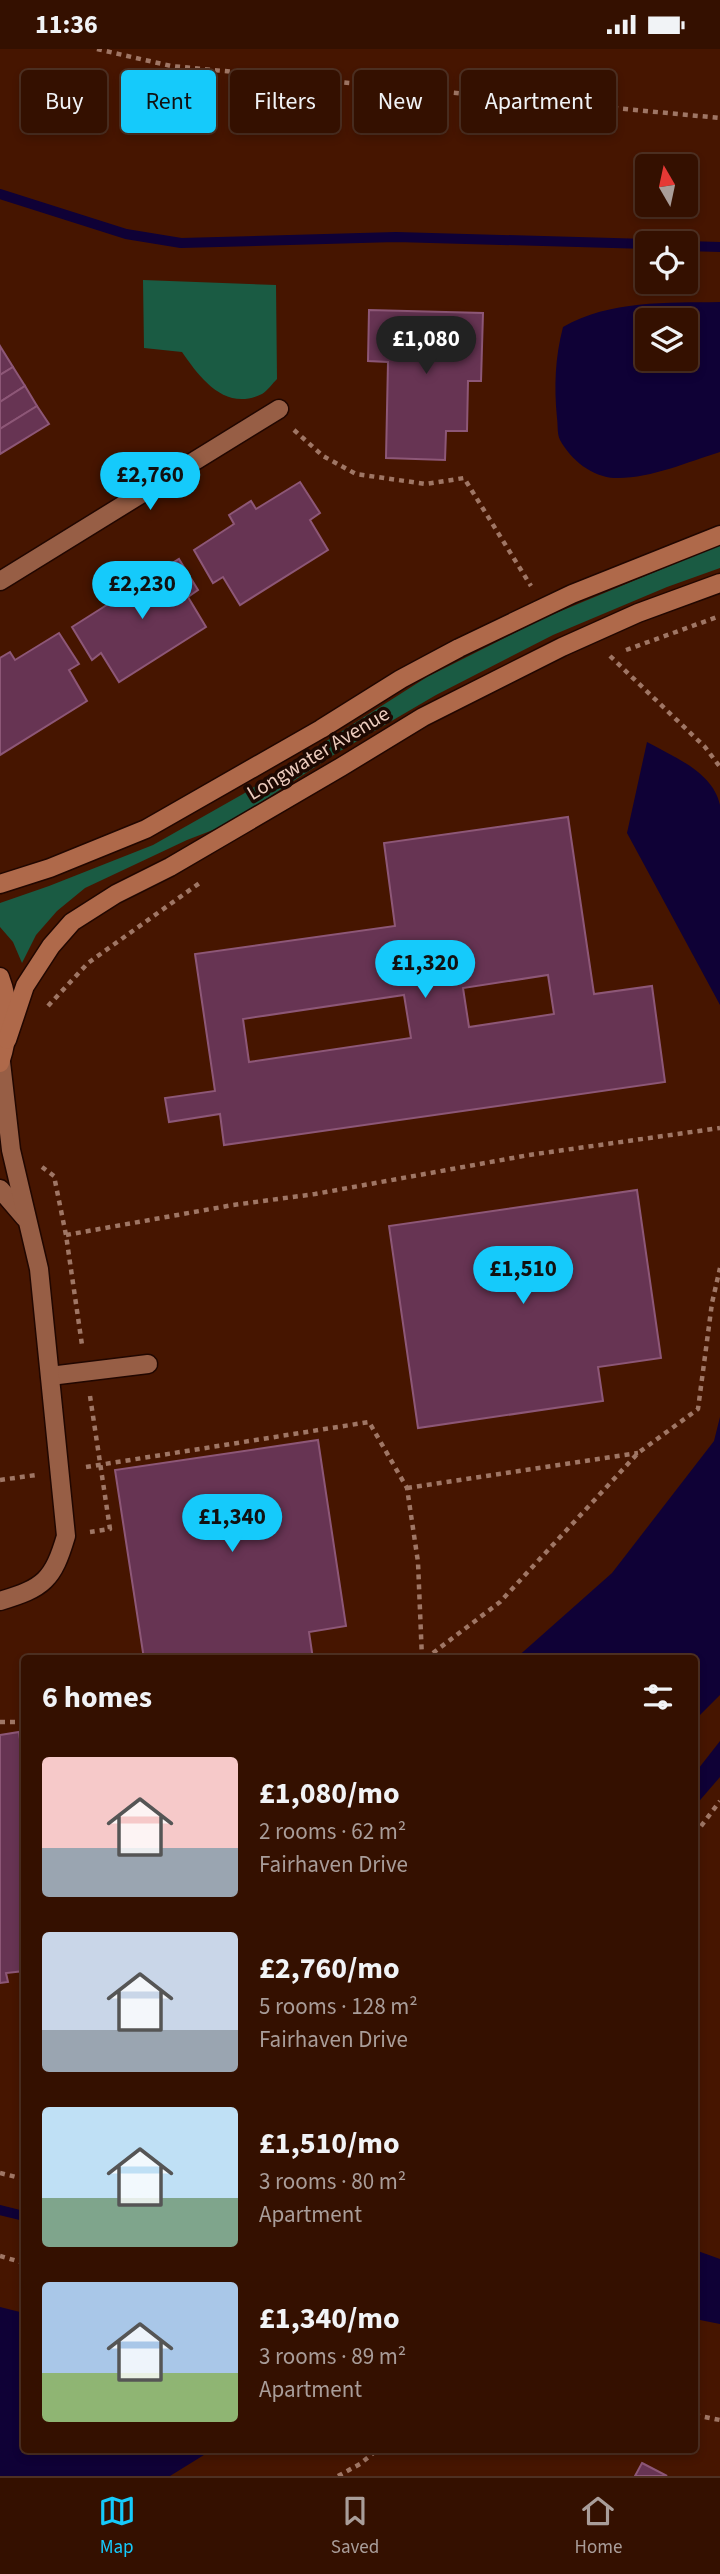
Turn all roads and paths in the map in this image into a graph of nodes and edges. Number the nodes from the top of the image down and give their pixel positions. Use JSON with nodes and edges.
{"nodes":[{"id":1,"x":97,"y":49,"type":"edge"},
{"id":2,"x":720,"y":118,"type":"edge"},
{"id":3,"x":279,"y":409,"type":"joint"},
{"id":4,"x":720,"y":535,"type":"edge"},
{"id":5,"x":0,"y":581,"type":"edge"},
{"id":6,"x":720,"y":583,"type":"edge"},
{"id":7,"x":544,"y":607,"type":"junction"},
{"id":8,"x":720,"y":616,"type":"edge"},
{"id":9,"x":610,"y":656,"type":"junction"},
{"id":10,"x":597,"y":662,"type":"dead end"},
{"id":11,"x":720,"y":767,"type":"edge"},
{"id":12,"x":207,"y":878,"type":"dead end"},
{"id":13,"x":0,"y":884,"type":"edge"},
{"id":14,"x":0,"y":977,"type":"edge"},
{"id":15,"x":45,"y":1009,"type":"dead end"},
{"id":16,"x":6,"y":1040,"type":"junction"},
{"id":17,"x":0,"y":1062,"type":"edge"},
{"id":18,"x":720,"y":1128,"type":"edge"},
{"id":19,"x":36,"y":1163,"type":"dead end"},
{"id":20,"x":0,"y":1189,"type":"edge"},
{"id":21,"x":27,"y":1220,"type":"junction"},
{"id":22,"x":66,"y":1235,"type":"junction"},
{"id":23,"x":720,"y":1268,"type":"edge"},
{"id":24,"x":148,"y":1364,"type":"dead end"},
{"id":25,"x":86,"y":1372,"type":"junction"},
{"id":26,"x":50,"y":1376,"type":"junction"},
{"id":27,"x":638,"y":1453,"type":"junction"},
{"id":28,"x":100,"y":1465,"type":"junction"},
{"id":29,"x":60,"y":1472,"type":"junction"},
{"id":30,"x":0,"y":1480,"type":"edge"},
{"id":31,"x":408,"y":1488,"type":"junction"},
{"id":32,"x":66,"y":1536,"type":"junction"},
{"id":33,"x":0,"y":1601,"type":"edge"},
{"id":34,"x":424,"y":1655,"type":"edge"},
{"id":35,"x":429,"y":1655,"type":"edge"},
{"id":36,"x":0,"y":1721,"type":"edge"},
{"id":37,"x":21,"y":1723,"type":"edge"},
{"id":38,"x":720,"y":1801,"type":"edge"},
{"id":39,"x":698,"y":1830,"type":"edge"},
{"id":40,"x":0,"y":2173,"type":"edge"},
{"id":41,"x":21,"y":2178,"type":"edge"},
{"id":42,"x":0,"y":2256,"type":"edge"},
{"id":43,"x":21,"y":2262,"type":"edge"},
{"id":44,"x":698,"y":2416,"type":"edge"},
{"id":45,"x":720,"y":2420,"type":"edge"},
{"id":46,"x":373,"y":2453,"type":"edge"},
{"id":47,"x":338,"y":2476,"type":"edge"}],
"edges":[{"from":1,"to":2,"type":"path"},
{"from":3,"to":5,"type":"street"},
{"from":3,"to":7,"type":"path"},
{"from":4,"to":7,"type":"street","name":"Longwater Avenue"},
{"from":6,"to":16,"type":"street","name":"Longwater Avenue"},
{"from":7,"to":13,"type":"street","name":"Longwater Avenue"},
{"from":8,"to":9,"type":"path"},
{"from":9,"to":10,"type":"path"},
{"from":9,"to":11,"type":"path"},
{"from":12,"to":15,"type":"path"},
{"from":14,"to":16,"type":"street"},
{"from":16,"to":17,"type":"street"},
{"from":17,"to":21,"type":"street"},
{"from":18,"to":22,"type":"path"},
{"from":19,"to":22,"type":"path"},
{"from":20,"to":21,"type":"street"},
{"from":21,"to":26,"type":"street"},
{"from":22,"to":25,"type":"path"},
{"from":23,"to":27,"type":"path"},
{"from":24,"to":25,"type":"street"},
{"from":25,"to":26,"type":"street"},
{"from":25,"to":28,"type":"path"},
{"from":26,"to":29,"type":"street"},
{"from":27,"to":31,"type":"path"},
{"from":27,"to":35,"type":"path"},
{"from":28,"to":29,"type":"path"},
{"from":28,"to":31,"type":"path"},
{"from":28,"to":32,"type":"path"},
{"from":29,"to":30,"type":"path"},
{"from":29,"to":32,"type":"street"},
{"from":31,"to":34,"type":"path"},
{"from":32,"to":33,"type":"street"},
{"from":36,"to":37,"type":"path"},
{"from":38,"to":39,"type":"path"},
{"from":40,"to":41,"type":"path"},
{"from":42,"to":43,"type":"path"},
{"from":44,"to":45,"type":"path"},
{"from":46,"to":47,"type":"path"}]}
